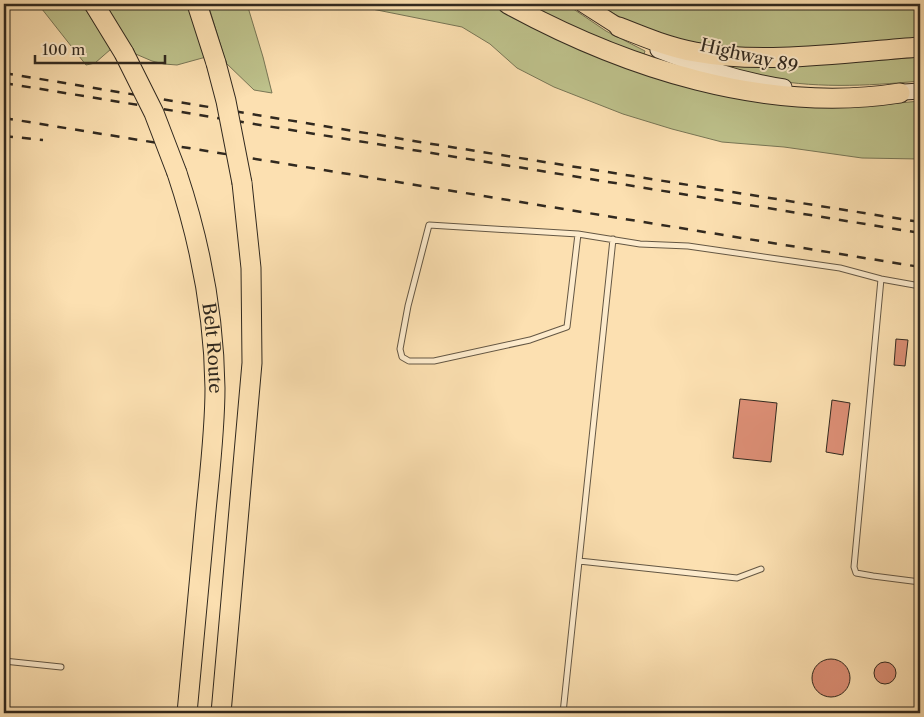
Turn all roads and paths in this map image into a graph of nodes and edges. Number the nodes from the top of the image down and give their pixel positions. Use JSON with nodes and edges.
{"nodes":[{"id":1,"x":94,"y":4,"type":"edge"},
{"id":2,"x":197,"y":4,"type":"edge"},
{"id":3,"x":508,"y":4,"type":"edge"},
{"id":4,"x":583,"y":4,"type":"edge"},
{"id":5,"x":618,"y":27,"type":"junction"},
{"id":6,"x":920,"y":47,"type":"edge"},
{"id":7,"x":920,"y":91,"type":"edge"},
{"id":8,"x":900,"y":93,"type":"junction"},
{"id":9,"x":578,"y":234,"type":"junction"},
{"id":10,"x":613,"y":240,"type":"junction"},
{"id":11,"x":881,"y":279,"type":"junction"},
{"id":12,"x":920,"y":286,"type":"edge"},
{"id":13,"x":579,"y":561,"type":"junction"},
{"id":14,"x":761,"y":569,"type":"dead end"},
{"id":15,"x":920,"y":582,"type":"edge"},
{"id":16,"x":4,"y":661,"type":"edge"},
{"id":17,"x":61,"y":667,"type":"dead end"},
{"id":18,"x":187,"y":713,"type":"edge"},
{"id":19,"x":221,"y":713,"type":"edge"},
{"id":20,"x":563,"y":713,"type":"edge"}],
"edges":[{"from":1,"to":18,"type":"highway","name":"Belt Route","bridge":true},
{"from":2,"to":19,"type":"highway","bridge":true},
{"from":3,"to":8,"type":"highway"},
{"from":4,"to":5,"type":"main road","name":"Highway 89"},
{"from":5,"to":6,"type":"highway"},
{"from":5,"to":8,"type":"main road","name":"Highway 89"},
{"from":7,"to":8,"type":"main road","name":"Highway 89"},
{"from":9,"to":9,"type":"lane"},
{"from":9,"to":10,"type":"lane"},
{"from":10,"to":11,"type":"lane"},
{"from":10,"to":13,"type":"lane"},
{"from":11,"to":12,"type":"lane"},
{"from":11,"to":15,"type":"lane"},
{"from":13,"to":14,"type":"lane"},
{"from":13,"to":20,"type":"lane"},
{"from":16,"to":17,"type":"lane"}]}
